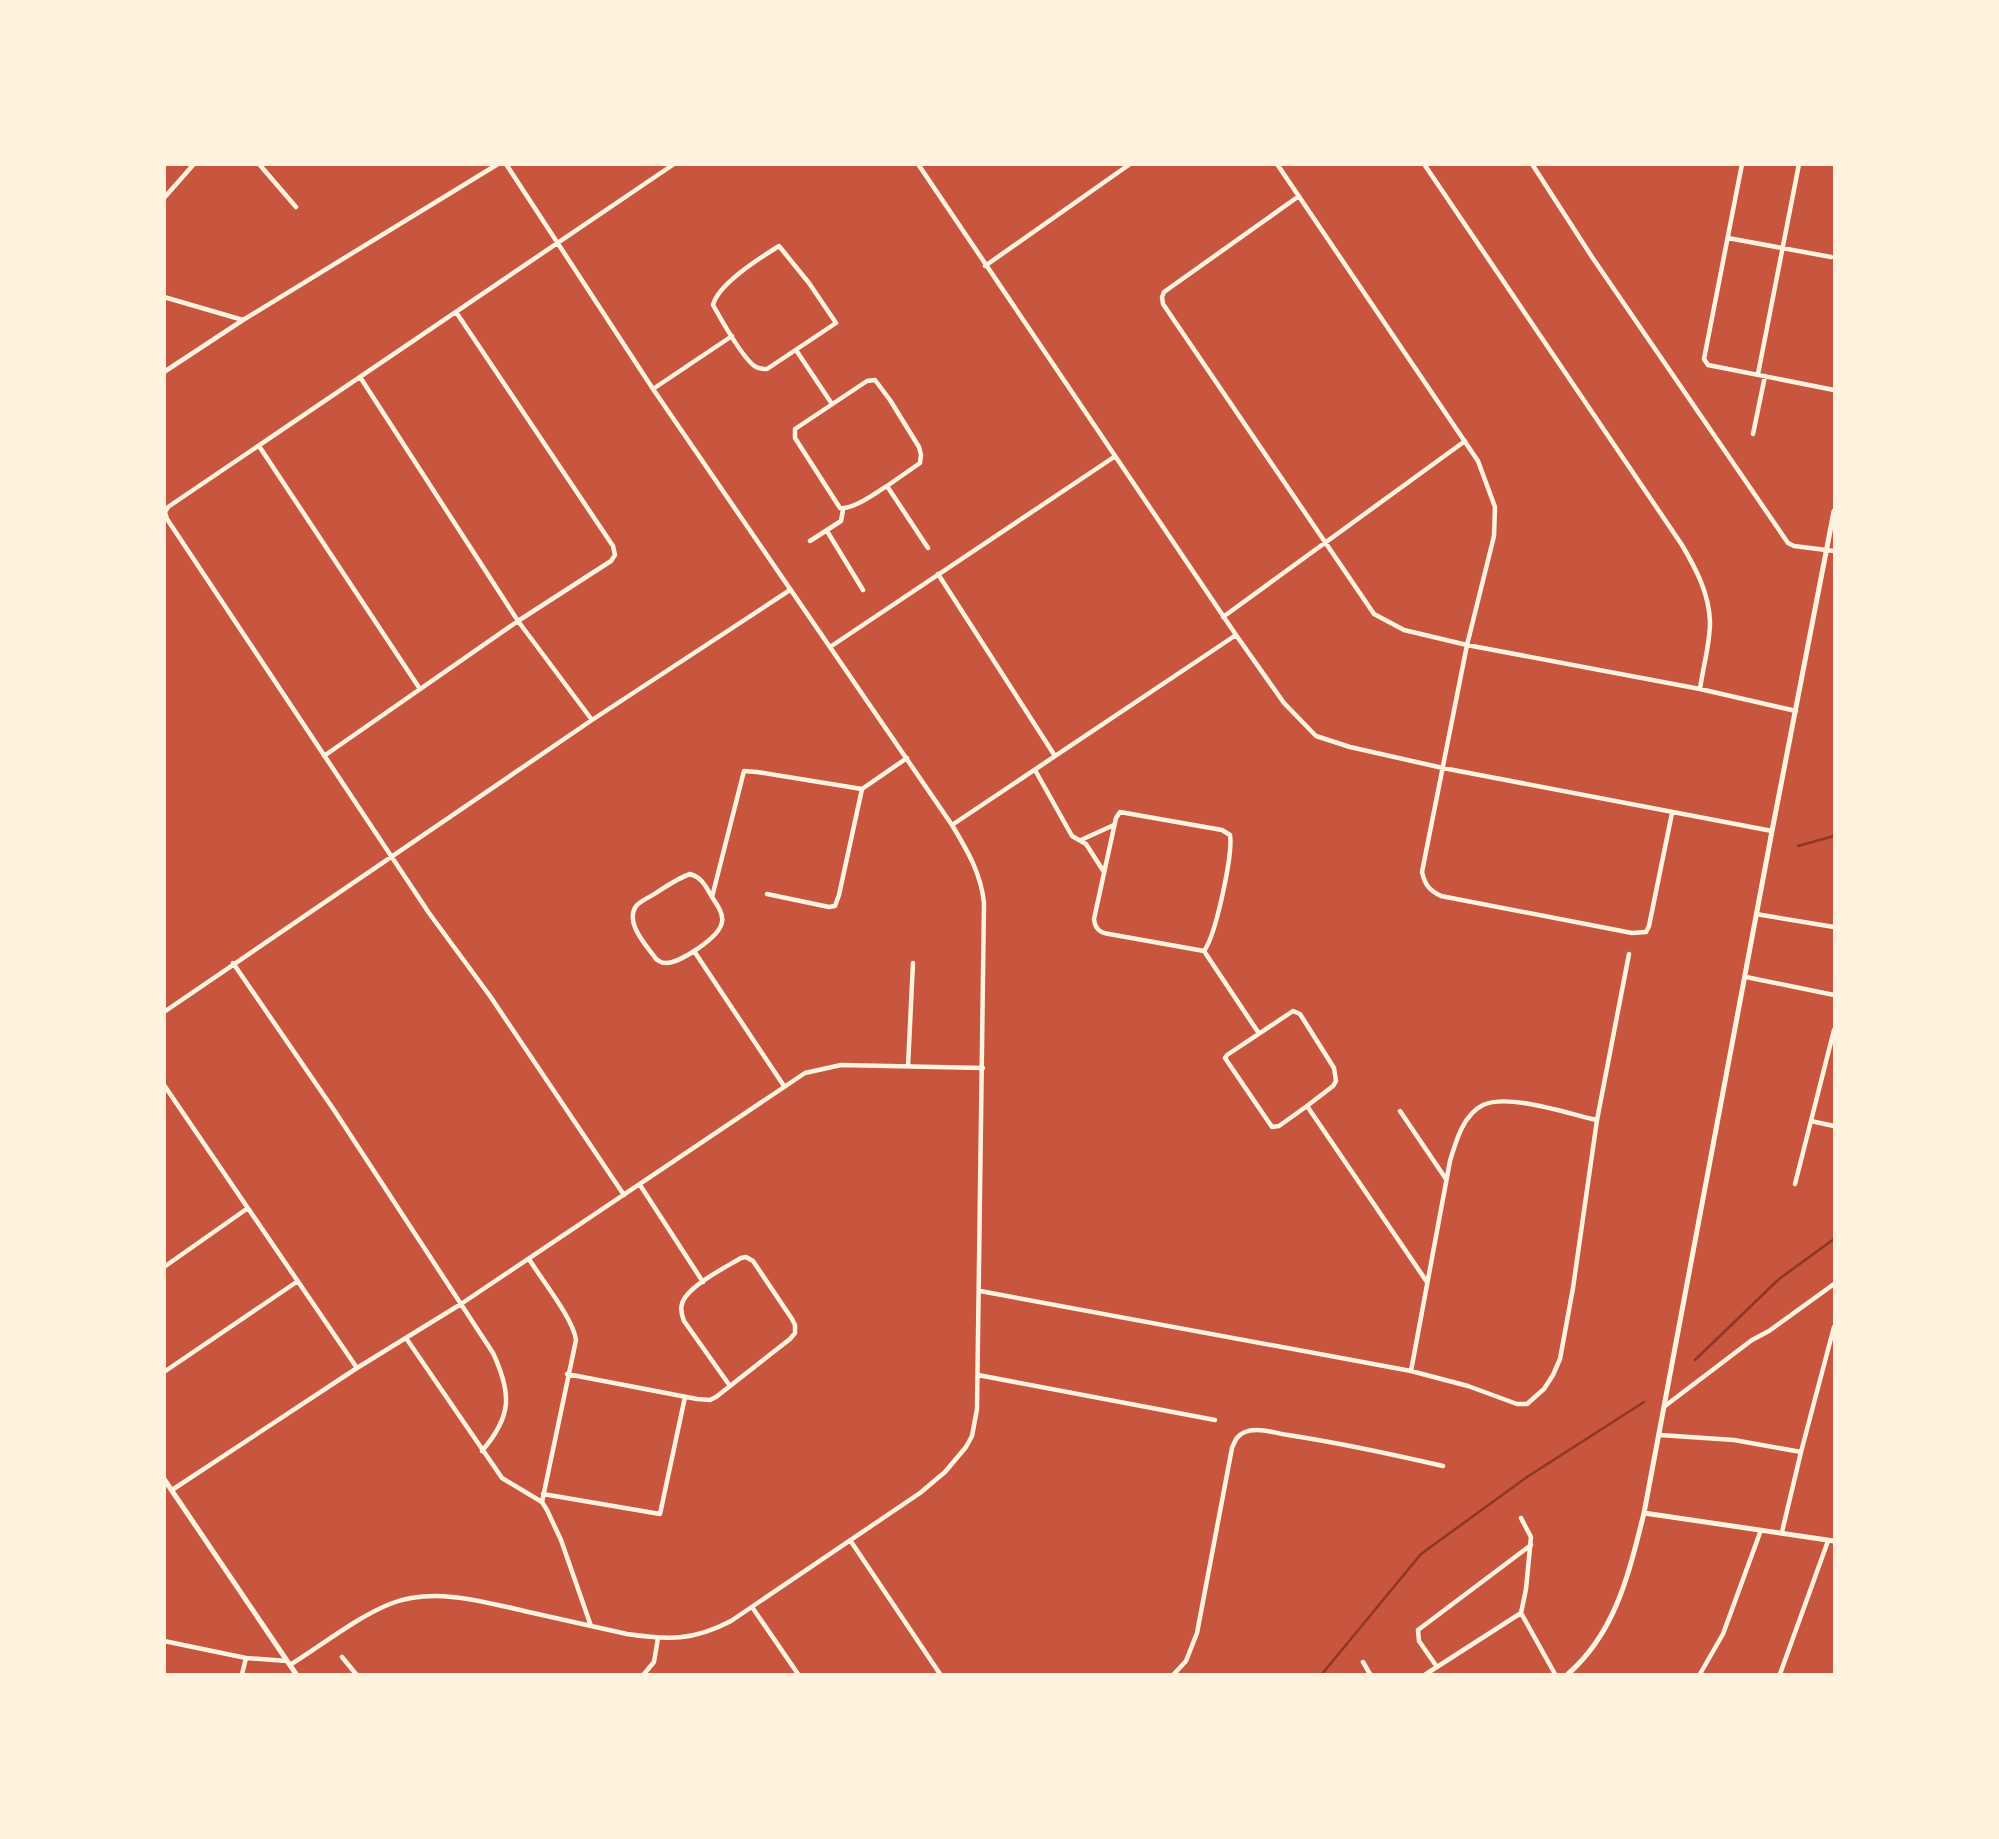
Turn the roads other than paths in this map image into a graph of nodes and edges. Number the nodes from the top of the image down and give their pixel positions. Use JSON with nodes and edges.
{"nodes":[{"id":1,"x":194,"y":164,"type":"edge"},
{"id":2,"x":259,"y":164,"type":"edge"},
{"id":3,"x":506,"y":164,"type":"edge"},
{"id":4,"x":674,"y":164,"type":"edge"},
{"id":5,"x":918,"y":164,"type":"edge"},
{"id":6,"x":1130,"y":164,"type":"edge"},
{"id":7,"x":1277,"y":164,"type":"edge"},
{"id":8,"x":1424,"y":164,"type":"edge"},
{"id":9,"x":1532,"y":164,"type":"edge"},
{"id":10,"x":1742,"y":164,"type":"edge"},
{"id":11,"x":1799,"y":164,"type":"edge"},
{"id":12,"x":497,"y":165,"type":"edge"},
{"id":13,"x":1299,"y":196,"type":"junction"},
{"id":14,"x":164,"y":198,"type":"edge"},
{"id":15,"x":296,"y":208,"type":"dead end"},
{"id":16,"x":1728,"y":238,"type":"junction"},
{"id":17,"x":557,"y":244,"type":"junction"},
{"id":18,"x":1783,"y":247,"type":"junction"},
{"id":19,"x":1831,"y":257,"type":"dead end"},
{"id":20,"x":985,"y":266,"type":"junction"},
{"id":21,"x":164,"y":297,"type":"edge"},
{"id":22,"x":456,"y":312,"type":"junction"},
{"id":23,"x":243,"y":320,"type":"junction"},
{"id":24,"x":732,"y":336,"type":"junction"},
{"id":25,"x":796,"y":350,"type":"junction"},
{"id":26,"x":164,"y":372,"type":"edge"},
{"id":27,"x":1758,"y":374,"type":"junction"},
{"id":28,"x":1765,"y":376,"type":"junction"},
{"id":29,"x":360,"y":377,"type":"junction"},
{"id":30,"x":653,"y":389,"type":"junction"},
{"id":31,"x":1835,"y":390,"type":"edge"},
{"id":32,"x":832,"y":404,"type":"junction"},
{"id":33,"x":1753,"y":434,"type":"dead end"},
{"id":34,"x":1465,"y":441,"type":"junction"},
{"id":35,"x":259,"y":446,"type":"junction"},
{"id":36,"x":1114,"y":457,"type":"junction"},
{"id":37,"x":887,"y":486,"type":"junction"},
{"id":38,"x":843,"y":510,"type":"junction"},
{"id":39,"x":1835,"y":511,"type":"edge"},
{"id":40,"x":827,"y":531,"type":"junction"},
{"id":41,"x":810,"y":541,"type":"dead end"},
{"id":42,"x":1325,"y":541,"type":"junction"},
{"id":43,"x":928,"y":548,"type":"dead end"},
{"id":44,"x":1827,"y":550,"type":"junction"},
{"id":45,"x":1835,"y":551,"type":"edge"},
{"id":46,"x":938,"y":574,"type":"junction"},
{"id":47,"x":790,"y":590,"type":"junction"},
{"id":48,"x":863,"y":590,"type":"dead end"},
{"id":49,"x":1223,"y":617,"type":"junction"},
{"id":50,"x":518,"y":621,"type":"junction"},
{"id":51,"x":1236,"y":635,"type":"junction"},
{"id":52,"x":1467,"y":645,"type":"junction"},
{"id":53,"x":830,"y":647,"type":"junction"},
{"id":54,"x":420,"y":689,"type":"junction"},
{"id":55,"x":1700,"y":689,"type":"junction"},
{"id":56,"x":1796,"y":711,"type":"junction"},
{"id":57,"x":593,"y":720,"type":"junction"},
{"id":58,"x":1055,"y":756,"type":"junction"},
{"id":59,"x":324,"y":757,"type":"junction"},
{"id":60,"x":907,"y":758,"type":"junction"},
{"id":61,"x":1443,"y":768,"type":"junction"},
{"id":62,"x":1035,"y":769,"type":"junction"},
{"id":63,"x":862,"y":789,"type":"junction"},
{"id":64,"x":1672,"y":813,"type":"junction"},
{"id":65,"x":1115,"y":824,"type":"junction"},
{"id":66,"x":952,"y":825,"type":"junction"},
{"id":67,"x":1772,"y":831,"type":"junction"},
{"id":68,"x":1081,"y":841,"type":"junction"},
{"id":69,"x":391,"y":856,"type":"junction"},
{"id":70,"x":1104,"y":872,"type":"junction"},
{"id":71,"x":767,"y":894,"type":"dead end"},
{"id":72,"x":712,"y":897,"type":"junction"},
{"id":73,"x":1756,"y":914,"type":"junction"},
{"id":74,"x":1835,"y":927,"type":"edge"},
{"id":75,"x":694,"y":951,"type":"junction"},
{"id":76,"x":1205,"y":951,"type":"junction"},
{"id":77,"x":1629,"y":954,"type":"dead end"},
{"id":78,"x":233,"y":963,"type":"junction"},
{"id":79,"x":913,"y":963,"type":"dead end"},
{"id":80,"x":1746,"y":977,"type":"junction"},
{"id":81,"x":1835,"y":995,"type":"edge"},
{"id":82,"x":164,"y":1012,"type":"edge"},
{"id":83,"x":1835,"y":1030,"type":"edge"},
{"id":84,"x":1258,"y":1032,"type":"junction"},
{"id":85,"x":1828,"y":1061,"type":"junction"},
{"id":86,"x":1835,"y":1063,"type":"edge"},
{"id":87,"x":908,"y":1066,"type":"junction"},
{"id":88,"x":983,"y":1068,"type":"junction"},
{"id":89,"x":164,"y":1085,"type":"edge"},
{"id":90,"x":784,"y":1086,"type":"junction"},
{"id":91,"x":1307,"y":1106,"type":"junction"},
{"id":92,"x":1400,"y":1111,"type":"dead end"},
{"id":93,"x":1597,"y":1120,"type":"junction"},
{"id":94,"x":1811,"y":1122,"type":"junction"},
{"id":95,"x":1835,"y":1126,"type":"edge"},
{"id":96,"x":1447,"y":1180,"type":"junction"},
{"id":97,"x":1796,"y":1184,"type":"dead end"},
{"id":98,"x":640,"y":1185,"type":"junction"},
{"id":99,"x":624,"y":1195,"type":"junction"},
{"id":100,"x":248,"y":1208,"type":"junction"},
{"id":101,"x":528,"y":1259,"type":"junction"},
{"id":102,"x":164,"y":1267,"type":"edge"},
{"id":103,"x":298,"y":1281,"type":"junction"},
{"id":104,"x":704,"y":1282,"type":"junction"},
{"id":105,"x":1427,"y":1282,"type":"junction"},
{"id":106,"x":1835,"y":1284,"type":"edge"},
{"id":107,"x":980,"y":1291,"type":"junction"},
{"id":108,"x":461,"y":1304,"type":"junction"},
{"id":109,"x":1835,"y":1327,"type":"edge"},
{"id":110,"x":405,"y":1338,"type":"junction"},
{"id":111,"x":357,"y":1368,"type":"junction"},
{"id":112,"x":1411,"y":1371,"type":"junction"},
{"id":113,"x":164,"y":1372,"type":"edge"},
{"id":114,"x":567,"y":1374,"type":"junction"},
{"id":115,"x":978,"y":1375,"type":"junction"},
{"id":116,"x":730,"y":1386,"type":"junction"},
{"id":117,"x":685,"y":1397,"type":"junction"},
{"id":118,"x":1665,"y":1406,"type":"junction"},
{"id":119,"x":1215,"y":1420,"type":"dead end"},
{"id":120,"x":1660,"y":1436,"type":"junction"},
{"id":121,"x":482,"y":1451,"type":"junction"},
{"id":122,"x":1801,"y":1452,"type":"junction"},
{"id":123,"x":1443,"y":1466,"type":"dead end"},
{"id":124,"x":164,"y":1479,"type":"edge"},
{"id":125,"x":172,"y":1490,"type":"junction"},
{"id":126,"x":544,"y":1494,"type":"junction"},
{"id":127,"x":542,"y":1502,"type":"junction"},
{"id":128,"x":1644,"y":1513,"type":"junction"},
{"id":129,"x":1521,"y":1518,"type":"dead end"},
{"id":130,"x":1760,"y":1530,"type":"junction"},
{"id":131,"x":1782,"y":1532,"type":"junction"},
{"id":132,"x":850,"y":1540,"type":"junction"},
{"id":133,"x":1831,"y":1541,"type":"edge"},
{"id":134,"x":1531,"y":1545,"type":"junction"},
{"id":135,"x":752,"y":1607,"type":"junction"},
{"id":136,"x":1521,"y":1613,"type":"junction"},
{"id":137,"x":592,"y":1626,"type":"junction"},
{"id":138,"x":658,"y":1638,"type":"junction"},
{"id":139,"x":164,"y":1641,"type":"edge"},
{"id":140,"x":342,"y":1657,"type":"dead end"},
{"id":141,"x":246,"y":1658,"type":"junction"},
{"id":142,"x":1363,"y":1662,"type":"dead end"},
{"id":143,"x":288,"y":1663,"type":"junction"},
{"id":144,"x":1437,"y":1667,"type":"junction"},
{"id":145,"x":1571,"y":1674,"type":"edge"},
{"id":146,"x":242,"y":1675,"type":"edge"},
{"id":147,"x":296,"y":1675,"type":"edge"},
{"id":148,"x":355,"y":1675,"type":"edge"},
{"id":149,"x":644,"y":1675,"type":"edge"},
{"id":150,"x":798,"y":1675,"type":"edge"},
{"id":151,"x":940,"y":1675,"type":"edge"},
{"id":152,"x":1174,"y":1675,"type":"edge"},
{"id":153,"x":1370,"y":1675,"type":"edge"},
{"id":154,"x":1426,"y":1675,"type":"edge"},
{"id":155,"x":1555,"y":1675,"type":"edge"},
{"id":156,"x":1700,"y":1675,"type":"edge"},
{"id":157,"x":1780,"y":1675,"type":"edge"}],
"edges":[{"from":1,"to":14,"type":"street"},
{"from":2,"to":15,"type":"street"},
{"from":3,"to":17,"type":"street"},
{"from":4,"to":17,"type":"street"},
{"from":5,"to":20,"type":"street"},
{"from":6,"to":20,"type":"street"},
{"from":7,"to":13,"type":"street"},
{"from":8,"to":55,"type":"street"},
{"from":9,"to":44,"type":"street"},
{"from":10,"to":16,"type":"street"},
{"from":11,"to":18,"type":"street"},
{"from":12,"to":23,"type":"street"},
{"from":13,"to":34,"type":"street"},
{"from":13,"to":42,"type":"street"},
{"from":16,"to":18,"type":"street"},
{"from":16,"to":27,"type":"street"},
{"from":17,"to":22,"type":"street"},
{"from":17,"to":30,"type":"street"},
{"from":18,"to":19,"type":"street"},
{"from":18,"to":27,"type":"street"},
{"from":20,"to":36,"type":"street"},
{"from":21,"to":23,"type":"street"},
{"from":22,"to":29,"type":"street"},
{"from":22,"to":50,"type":"street"},
{"from":23,"to":26,"type":"street"},
{"from":24,"to":25,"type":"street"},
{"from":24,"to":25,"type":"street"},
{"from":24,"to":30,"type":"street"},
{"from":25,"to":32,"type":"street"},
{"from":27,"to":28,"type":"street"},
{"from":28,"to":31,"type":"street"},
{"from":28,"to":33,"type":"street"},
{"from":29,"to":35,"type":"street"},
{"from":29,"to":50,"type":"street"},
{"from":30,"to":47,"type":"street"},
{"from":32,"to":37,"type":"street"},
{"from":32,"to":38,"type":"street"},
{"from":34,"to":42,"type":"street"},
{"from":34,"to":52,"type":"street"},
{"from":35,"to":54,"type":"street"},
{"from":35,"to":59,"type":"street"},
{"from":36,"to":46,"type":"street"},
{"from":36,"to":49,"type":"street"},
{"from":37,"to":38,"type":"street"},
{"from":37,"to":43,"type":"street"},
{"from":38,"to":40,"type":"street"},
{"from":39,"to":44,"type":"street"},
{"from":40,"to":41,"type":"street"},
{"from":40,"to":48,"type":"street"},
{"from":42,"to":49,"type":"street"},
{"from":42,"to":52,"type":"street"},
{"from":44,"to":45,"type":"street"},
{"from":44,"to":56,"type":"street"},
{"from":46,"to":53,"type":"street"},
{"from":46,"to":58,"type":"street"},
{"from":47,"to":53,"type":"street"},
{"from":47,"to":57,"type":"street"},
{"from":49,"to":51,"type":"street"},
{"from":50,"to":54,"type":"street"},
{"from":50,"to":57,"type":"street"},
{"from":51,"to":58,"type":"street"},
{"from":51,"to":61,"type":"street"},
{"from":52,"to":55,"type":"street"},
{"from":52,"to":61,"type":"street"},
{"from":53,"to":60,"type":"street"},
{"from":54,"to":59,"type":"street"},
{"from":55,"to":56,"type":"street"},
{"from":56,"to":67,"type":"street"},
{"from":57,"to":69,"type":"street"},
{"from":58,"to":62,"type":"street"},
{"from":59,"to":69,"type":"street"},
{"from":60,"to":63,"type":"street"},
{"from":60,"to":66,"type":"street"},
{"from":61,"to":64,"type":"street"},
{"from":61,"to":64,"type":"street"},
{"from":62,"to":66,"type":"street"},
{"from":62,"to":68,"type":"street"},
{"from":63,"to":71,"type":"street"},
{"from":63,"to":72,"type":"street"},
{"from":64,"to":67,"type":"street"},
{"from":65,"to":68,"type":"street"},
{"from":65,"to":70,"type":"street"},
{"from":65,"to":76,"type":"street"},
{"from":66,"to":88,"type":"street"},
{"from":67,"to":73,"type":"street"},
{"from":68,"to":70,"type":"street"},
{"from":69,"to":78,"type":"street"},
{"from":69,"to":99,"type":"street"},
{"from":70,"to":76,"type":"street"},
{"from":72,"to":75,"type":"street"},
{"from":72,"to":75,"type":"street"},
{"from":73,"to":74,"type":"street"},
{"from":73,"to":80,"type":"street"},
{"from":75,"to":90,"type":"street"},
{"from":76,"to":84,"type":"street"},
{"from":77,"to":93,"type":"street"},
{"from":78,"to":82,"type":"street"},
{"from":78,"to":108,"type":"street"},
{"from":79,"to":87,"type":"street"},
{"from":80,"to":81,"type":"street"},
{"from":80,"to":118,"type":"street"},
{"from":83,"to":85,"type":"street"},
{"from":84,"to":91,"type":"street"},
{"from":84,"to":91,"type":"street"},
{"from":85,"to":86,"type":"street"},
{"from":85,"to":94,"type":"street"},
{"from":87,"to":88,"type":"street"},
{"from":87,"to":90,"type":"street"},
{"from":88,"to":107,"type":"street"},
{"from":89,"to":100,"type":"street"},
{"from":90,"to":98,"type":"street"},
{"from":91,"to":105,"type":"street"},
{"from":92,"to":96,"type":"street"},
{"from":93,"to":96,"type":"street"},
{"from":93,"to":112,"type":"street"},
{"from":94,"to":95,"type":"street"},
{"from":94,"to":97,"type":"street"},
{"from":96,"to":105,"type":"street"},
{"from":98,"to":99,"type":"street"},
{"from":98,"to":104,"type":"street"},
{"from":99,"to":101,"type":"street"},
{"from":100,"to":102,"type":"street"},
{"from":100,"to":103,"type":"street"},
{"from":101,"to":108,"type":"street"},
{"from":101,"to":114,"type":"street"},
{"from":103,"to":111,"type":"street"},
{"from":103,"to":113,"type":"street"},
{"from":104,"to":116,"type":"street"},
{"from":104,"to":116,"type":"street"},
{"from":105,"to":112,"type":"street"},
{"from":106,"to":118,"type":"street"},
{"from":107,"to":112,"type":"street"},
{"from":107,"to":115,"type":"street"},
{"from":108,"to":110,"type":"street"},
{"from":108,"to":121,"type":"street"},
{"from":109,"to":122,"type":"street"},
{"from":110,"to":111,"type":"street"},
{"from":110,"to":121,"type":"street"},
{"from":111,"to":125,"type":"street"},
{"from":114,"to":117,"type":"street"},
{"from":114,"to":126,"type":"street"},
{"from":115,"to":119,"type":"street"},
{"from":115,"to":132,"type":"street"},
{"from":116,"to":117,"type":"street"},
{"from":117,"to":126,"type":"street"},
{"from":118,"to":120,"type":"street"},
{"from":120,"to":122,"type":"street"},
{"from":120,"to":128,"type":"street"},
{"from":121,"to":127,"type":"street"},
{"from":122,"to":131,"type":"street"},
{"from":123,"to":152,"type":"street"},
{"from":124,"to":125,"type":"street"},
{"from":125,"to":143,"type":"street"},
{"from":126,"to":127,"type":"street"},
{"from":127,"to":137,"type":"street"},
{"from":128,"to":130,"type":"street"},
{"from":128,"to":145,"type":"street"},
{"from":129,"to":134,"type":"street"},
{"from":130,"to":131,"type":"street"},
{"from":130,"to":156,"type":"street"},
{"from":131,"to":133,"type":"street"},
{"from":132,"to":135,"type":"street"},
{"from":132,"to":151,"type":"street"},
{"from":133,"to":157,"type":"street"},
{"from":134,"to":136,"type":"street"},
{"from":134,"to":144,"type":"street"},
{"from":135,"to":138,"type":"street"},
{"from":135,"to":150,"type":"street"},
{"from":136,"to":144,"type":"street"},
{"from":136,"to":155,"type":"street"},
{"from":137,"to":138,"type":"street"},
{"from":137,"to":143,"type":"street"},
{"from":138,"to":149,"type":"street"},
{"from":139,"to":141,"type":"street"},
{"from":140,"to":148,"type":"street"},
{"from":141,"to":143,"type":"street"},
{"from":141,"to":146,"type":"street"},
{"from":142,"to":153,"type":"street"},
{"from":143,"to":147,"type":"street"},
{"from":144,"to":154,"type":"street"}]}
